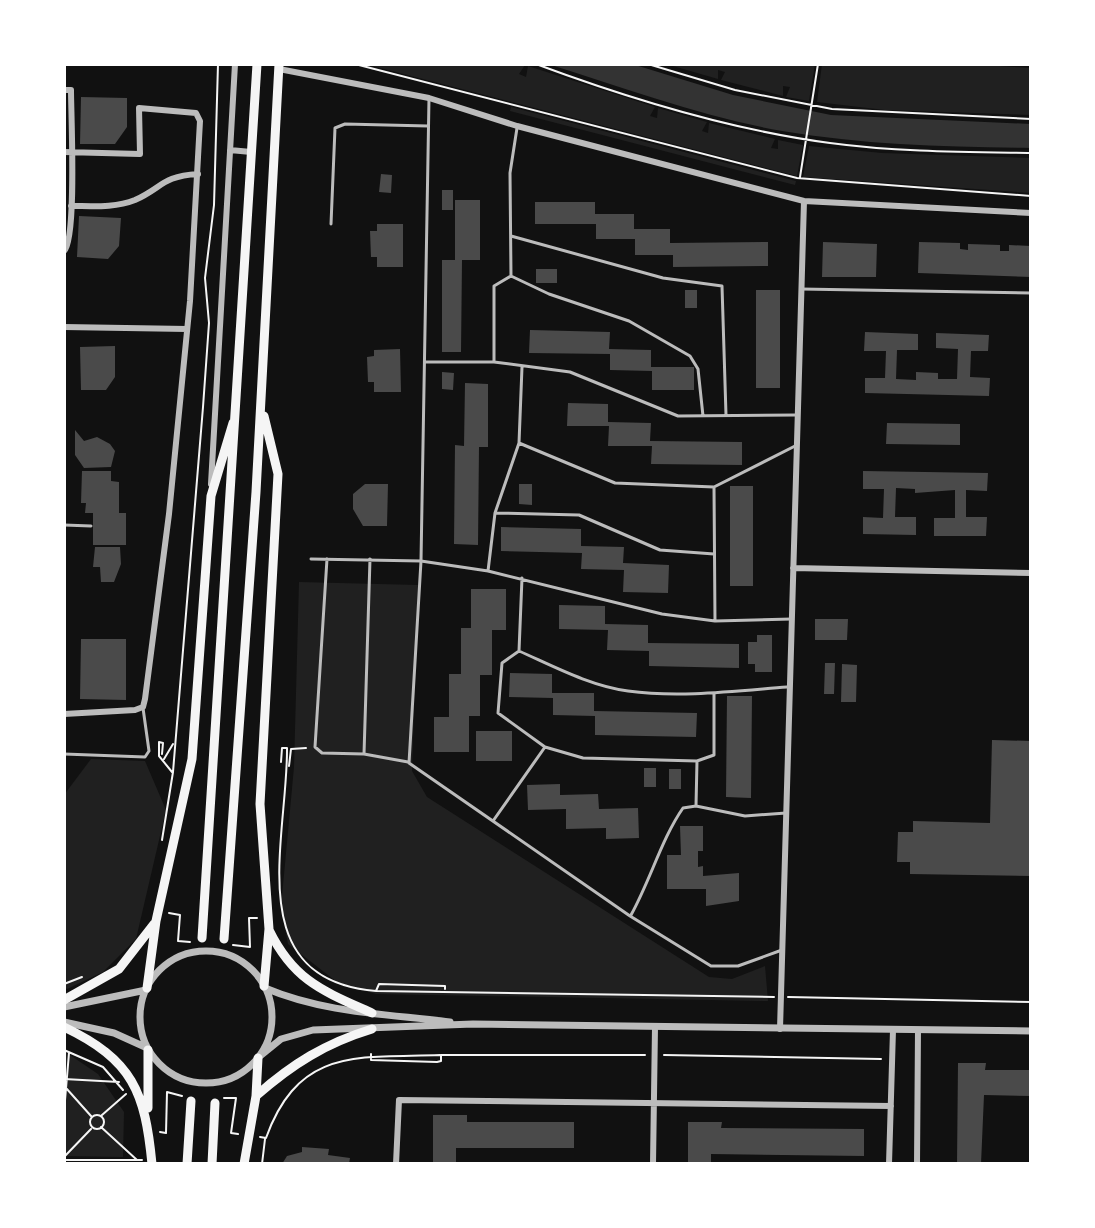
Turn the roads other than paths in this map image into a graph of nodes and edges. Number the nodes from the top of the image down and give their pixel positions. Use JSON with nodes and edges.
{"nodes":[{"id":1,"x":235,"y":64,"type":"edge"},
{"id":2,"x":257,"y":64,"type":"edge"},
{"id":3,"x":279,"y":66,"type":"edge"},
{"id":4,"x":64,"y":90,"type":"edge"},
{"id":5,"x":429,"y":98,"type":"junction"},
{"id":6,"x":428,"y":126,"type":"junction"},
{"id":7,"x":517,"y":126,"type":"junction"},
{"id":8,"x":230,"y":150,"type":"junction"},
{"id":9,"x":68,"y":152,"type":"edge"},
{"id":10,"x":251,"y":152,"type":"junction"},
{"id":11,"x":198,"y":174,"type":"junction"},
{"id":12,"x":804,"y":201,"type":"junction"},
{"id":13,"x":71,"y":206,"type":"junction"},
{"id":14,"x":1031,"y":213,"type":"edge"},
{"id":15,"x":331,"y":224,"type":"dead end"},
{"id":16,"x":511,"y":236,"type":"junction"},
{"id":17,"x":64,"y":251,"type":"edge"},
{"id":18,"x":511,"y":276,"type":"junction"},
{"id":19,"x":801,"y":289,"type":"junction"},
{"id":20,"x":1031,"y":293,"type":"edge"},
{"id":21,"x":64,"y":327,"type":"edge"},
{"id":22,"x":187,"y":329,"type":"junction"},
{"id":23,"x":425,"y":362,"type":"junction"},
{"id":24,"x":494,"y":362,"type":"junction"},
{"id":25,"x":522,"y":366,"type":"junction"},
{"id":26,"x":238,"y":405,"type":"junction"},
{"id":27,"x":261,"y":405,"type":"junction"},
{"id":28,"x":797,"y":415,"type":"junction"},
{"id":29,"x":703,"y":416,"type":"junction"},
{"id":30,"x":726,"y":416,"type":"junction"},
{"id":31,"x":519,"y":443,"type":"junction"},
{"id":32,"x":797,"y":445,"type":"junction"},
{"id":33,"x":714,"y":487,"type":"junction"},
{"id":34,"x":211,"y":496,"type":"junction"},
{"id":35,"x":495,"y":513,"type":"junction"},
{"id":36,"x":64,"y":525,"type":"edge"},
{"id":37,"x":91,"y":526,"type":"dead end"},
{"id":38,"x":714,"y":554,"type":"junction"},
{"id":39,"x":311,"y":559,"type":"dead end"},
{"id":40,"x":327,"y":559,"type":"junction"},
{"id":41,"x":370,"y":559,"type":"junction"},
{"id":42,"x":421,"y":561,"type":"junction"},
{"id":43,"x":793,"y":568,"type":"junction"},
{"id":44,"x":488,"y":571,"type":"junction"},
{"id":45,"x":1031,"y":573,"type":"edge"},
{"id":46,"x":522,"y":578,"type":"junction"},
{"id":47,"x":792,"y":619,"type":"junction"},
{"id":48,"x":715,"y":621,"type":"junction"},
{"id":49,"x":519,"y":651,"type":"junction"},
{"id":50,"x":790,"y":687,"type":"junction"},
{"id":51,"x":714,"y":692,"type":"junction"},
{"id":52,"x":143,"y":707,"type":"junction"},
{"id":53,"x":64,"y":714,"type":"edge"},
{"id":54,"x":64,"y":746,"type":"edge"},
{"id":55,"x":545,"y":747,"type":"junction"},
{"id":56,"x":64,"y":754,"type":"edge"},
{"id":57,"x":364,"y":754,"type":"junction"},
{"id":58,"x":697,"y":761,"type":"junction"},
{"id":59,"x":409,"y":763,"type":"junction"},
{"id":60,"x":696,"y":806,"type":"junction"},
{"id":61,"x":786,"y":813,"type":"junction"},
{"id":62,"x":493,"y":821,"type":"junction"},
{"id":63,"x":630,"y":916,"type":"junction"},
{"id":64,"x":156,"y":921,"type":"junction"},
{"id":65,"x":269,"y":929,"type":"junction"},
{"id":66,"x":202,"y":938,"type":"dead end"},
{"id":67,"x":224,"y":939,"type":"dead end"},
{"id":68,"x":782,"y":950,"type":"junction"},
{"id":69,"x":264,"y":987,"type":"junction"},
{"id":70,"x":146,"y":989,"type":"junction"},
{"id":71,"x":64,"y":1000,"type":"edge"},
{"id":72,"x":64,"y":1007,"type":"edge"},
{"id":73,"x":372,"y":1013,"type":"junction"},
{"id":74,"x":473,"y":1024,"type":"junction"},
{"id":75,"x":64,"y":1025,"type":"edge"},
{"id":76,"x":655,"y":1027,"type":"junction"},
{"id":77,"x":372,"y":1029,"type":"junction"},
{"id":78,"x":780,"y":1029,"type":"junction"},
{"id":79,"x":893,"y":1030,"type":"junction"},
{"id":80,"x":918,"y":1030,"type":"junction"},
{"id":81,"x":1031,"y":1031,"type":"edge"},
{"id":82,"x":148,"y":1049,"type":"junction"},
{"id":83,"x":259,"y":1057,"type":"junction"},
{"id":84,"x":256,"y":1096,"type":"junction"},
{"id":85,"x":191,"y":1101,"type":"dead end"},
{"id":86,"x":654,"y":1102,"type":"junction"},
{"id":87,"x":215,"y":1103,"type":"dead end"},
{"id":88,"x":891,"y":1106,"type":"junction"},
{"id":89,"x":148,"y":1123,"type":"junction"},
{"id":90,"x":147,"y":1162,"type":"edge"},
{"id":91,"x":187,"y":1164,"type":"edge"},
{"id":92,"x":212,"y":1164,"type":"edge"},
{"id":93,"x":244,"y":1164,"type":"edge"},
{"id":94,"x":396,"y":1164,"type":"edge"},
{"id":95,"x":653,"y":1164,"type":"edge"},
{"id":96,"x":889,"y":1164,"type":"edge"},
{"id":97,"x":917,"y":1164,"type":"edge"}],
"edges":[{"from":1,"to":8,"type":"street"},
{"from":2,"to":10,"type":"main road"},
{"from":3,"to":5,"type":"street"},
{"from":3,"to":27,"type":"main road"},
{"from":4,"to":9,"type":"street"},
{"from":5,"to":6,"type":"lane"},
{"from":5,"to":7,"type":"street"},
{"from":6,"to":15,"type":"lane"},
{"from":6,"to":23,"type":"lane"},
{"from":7,"to":12,"type":"street"},
{"from":7,"to":16,"type":"lane"},
{"from":8,"to":10,"type":"street"},
{"from":8,"to":34,"type":"street"},
{"from":9,"to":11,"type":"street"},
{"from":9,"to":13,"type":"street"},
{"from":10,"to":26,"type":"main road"},
{"from":11,"to":13,"type":"street"},
{"from":11,"to":22,"type":"street"},
{"from":12,"to":14,"type":"street"},
{"from":12,"to":19,"type":"street"},
{"from":13,"to":17,"type":"street"},
{"from":16,"to":18,"type":"lane"},
{"from":16,"to":30,"type":"lane"},
{"from":18,"to":24,"type":"lane"},
{"from":18,"to":29,"type":"lane"},
{"from":19,"to":20,"type":"lane"},
{"from":19,"to":28,"type":"street"},
{"from":21,"to":22,"type":"street"},
{"from":22,"to":52,"type":"street"},
{"from":23,"to":24,"type":"lane"},
{"from":23,"to":42,"type":"lane"},
{"from":24,"to":25,"type":"lane"},
{"from":25,"to":29,"type":"lane"},
{"from":25,"to":31,"type":"lane"},
{"from":26,"to":34,"type":"main road"},
{"from":26,"to":66,"type":"main road"},
{"from":27,"to":65,"type":"main road"},
{"from":27,"to":67,"type":"main road"},
{"from":28,"to":30,"type":"lane"},
{"from":28,"to":32,"type":"street"},
{"from":29,"to":30,"type":"lane"},
{"from":31,"to":33,"type":"lane"},
{"from":31,"to":35,"type":"lane"},
{"from":32,"to":33,"type":"lane"},
{"from":32,"to":43,"type":"street"},
{"from":33,"to":38,"type":"lane"},
{"from":34,"to":64,"type":"main road"},
{"from":35,"to":38,"type":"lane"},
{"from":35,"to":44,"type":"lane"},
{"from":36,"to":37,"type":"lane"},
{"from":38,"to":48,"type":"lane"},
{"from":39,"to":40,"type":"lane"},
{"from":40,"to":41,"type":"lane"},
{"from":40,"to":57,"type":"lane"},
{"from":41,"to":42,"type":"lane"},
{"from":41,"to":57,"type":"lane"},
{"from":42,"to":44,"type":"lane"},
{"from":42,"to":59,"type":"lane"},
{"from":43,"to":45,"type":"street"},
{"from":43,"to":47,"type":"street"},
{"from":44,"to":46,"type":"lane"},
{"from":46,"to":48,"type":"lane"},
{"from":46,"to":49,"type":"lane"},
{"from":47,"to":48,"type":"lane"},
{"from":47,"to":50,"type":"street"},
{"from":49,"to":51,"type":"lane"},
{"from":49,"to":55,"type":"lane"},
{"from":50,"to":51,"type":"lane"},
{"from":50,"to":61,"type":"street"},
{"from":51,"to":58,"type":"lane"},
{"from":52,"to":53,"type":"street"},
{"from":52,"to":56,"type":"lane"},
{"from":54,"to":56,"type":"lane"},
{"from":55,"to":58,"type":"lane"},
{"from":55,"to":62,"type":"lane"},
{"from":57,"to":59,"type":"lane"},
{"from":58,"to":60,"type":"lane"},
{"from":59,"to":62,"type":"lane"},
{"from":60,"to":61,"type":"lane"},
{"from":60,"to":63,"type":"lane"},
{"from":61,"to":68,"type":"street"},
{"from":62,"to":63,"type":"lane"},
{"from":63,"to":68,"type":"lane"},
{"from":64,"to":70,"type":"main road"},
{"from":64,"to":71,"type":"main road"},
{"from":65,"to":69,"type":"main road"},
{"from":65,"to":73,"type":"main road"},
{"from":68,"to":78,"type":"street"},
{"from":69,"to":70,"type":"street"},
{"from":69,"to":73,"type":"street"},
{"from":69,"to":83,"type":"street"},
{"from":70,"to":72,"type":"street"},
{"from":70,"to":82,"type":"street"},
{"from":73,"to":74,"type":"street"},
{"from":74,"to":76,"type":"street"},
{"from":74,"to":77,"type":"street"},
{"from":75,"to":82,"type":"street"},
{"from":75,"to":89,"type":"main road"},
{"from":76,"to":78,"type":"street"},
{"from":76,"to":86,"type":"street"},
{"from":77,"to":83,"type":"street"},
{"from":77,"to":84,"type":"main road"},
{"from":78,"to":79,"type":"street"},
{"from":79,"to":80,"type":"street"},
{"from":79,"to":88,"type":"street"},
{"from":80,"to":81,"type":"street"},
{"from":80,"to":97,"type":"street"},
{"from":82,"to":83,"type":"street"},
{"from":82,"to":89,"type":"main road"},
{"from":83,"to":84,"type":"main road"},
{"from":84,"to":93,"type":"main road"},
{"from":85,"to":91,"type":"main road"},
{"from":86,"to":88,"type":"street"},
{"from":86,"to":94,"type":"street"},
{"from":86,"to":95,"type":"street"},
{"from":87,"to":92,"type":"main road"},
{"from":88,"to":96,"type":"street"},
{"from":89,"to":90,"type":"main road"}]}
